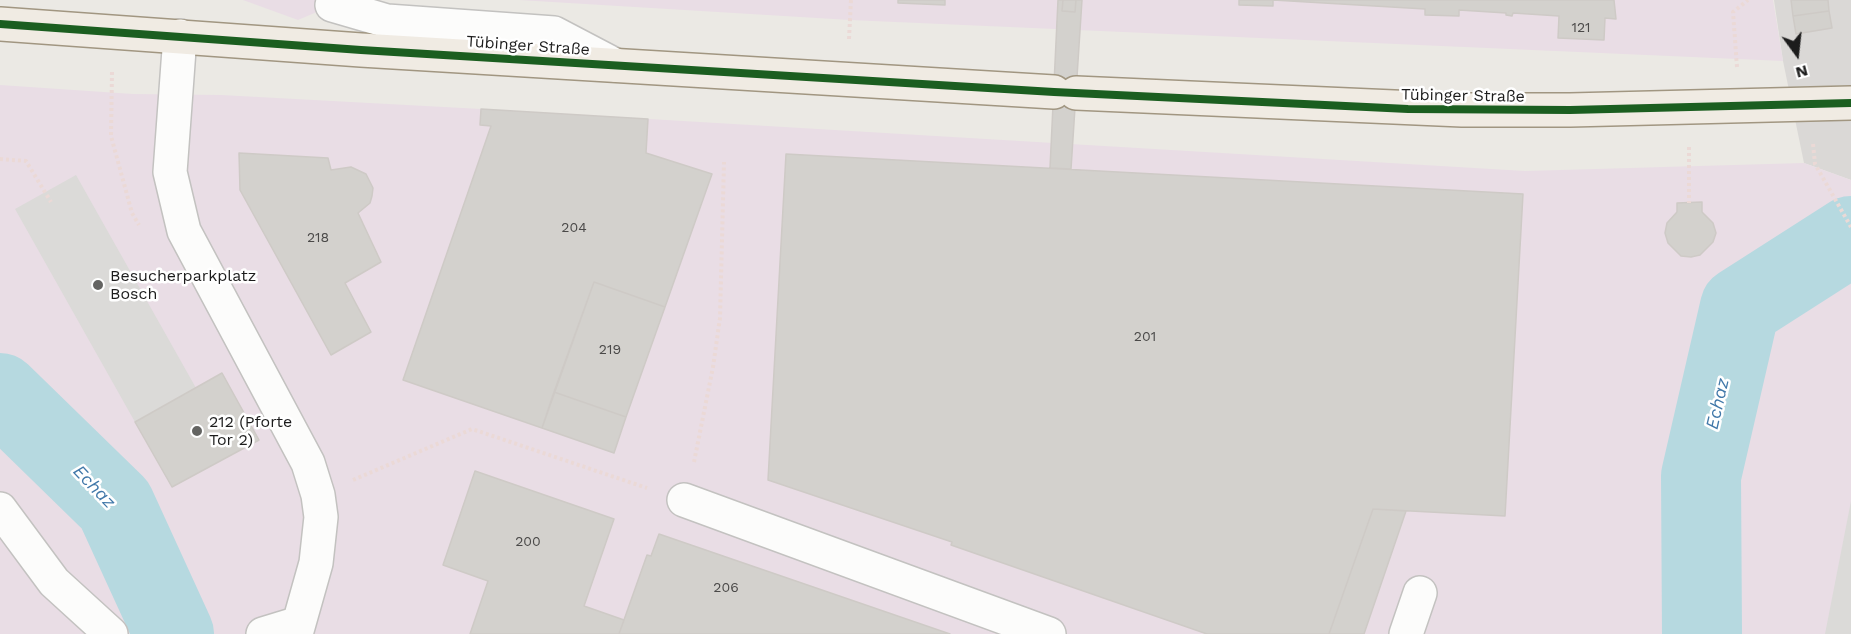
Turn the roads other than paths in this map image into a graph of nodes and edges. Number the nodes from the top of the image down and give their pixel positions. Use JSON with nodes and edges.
{"nodes":[{"id":1,"x":332,"y":5,"type":"dead end"},
{"id":2,"x":0,"y":24,"type":"edge"},
{"id":3,"x":180,"y":36,"type":"junction"},
{"id":4,"x":615,"y":65,"type":"junction"},
{"id":5,"x":1851,"y":103,"type":"edge"},
{"id":6,"x":684,"y":500,"type":"road end"},
{"id":7,"x":0,"y":509,"type":"edge"},
{"id":8,"x":1420,"y":593,"type":"dead end"},
{"id":9,"x":297,"y":628,"type":"edge"},
{"id":10,"x":111,"y":634,"type":"edge"},
{"id":11,"x":263,"y":634,"type":"edge"},
{"id":12,"x":1049,"y":634,"type":"edge"},
{"id":13,"x":1406,"y":634,"type":"edge"}],
"edges":[{"from":1,"to":4,"type":"lane"},
{"from":2,"to":3,"type":"main road","name":"Tübinger Straße"},
{"from":3,"to":4,"type":"main road","name":"Tübinger Straße"},
{"from":3,"to":9,"type":"lane"},
{"from":4,"to":5,"type":"main road","name":"Tübinger Straße"},
{"from":6,"to":12,"type":"lane"},
{"from":7,"to":10,"type":"lane"},
{"from":8,"to":13,"type":"lane"},
{"from":9,"to":11,"type":"lane"}]}
